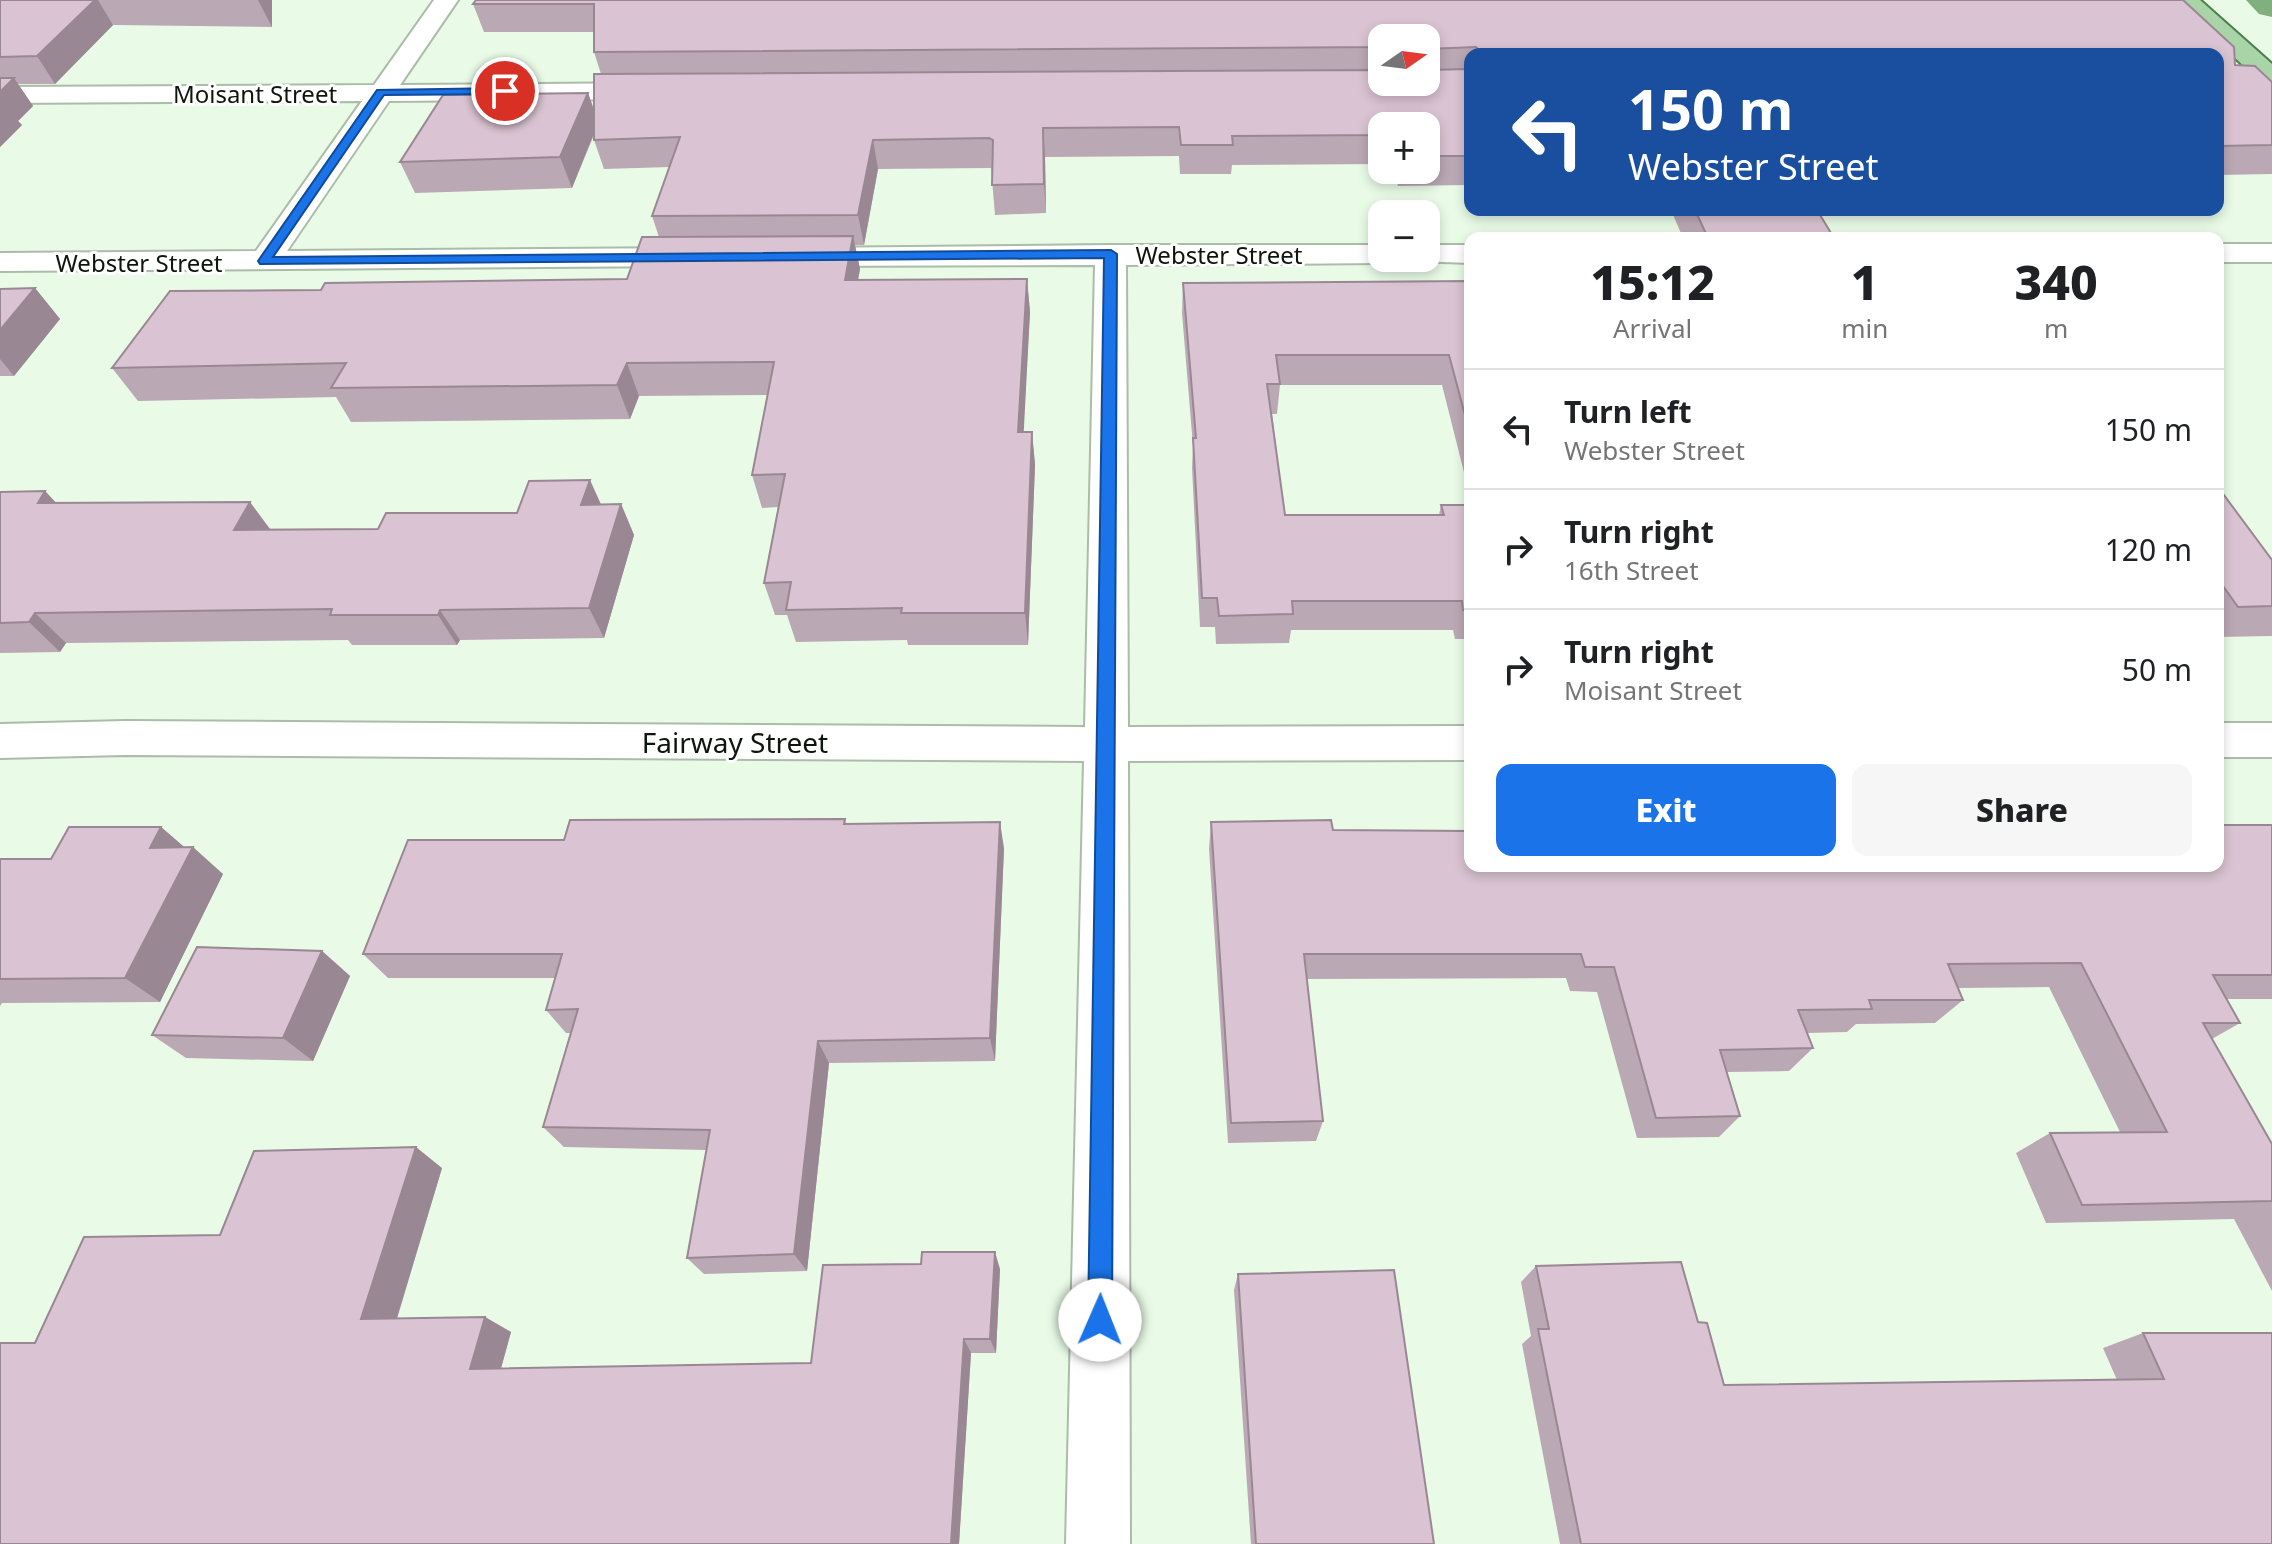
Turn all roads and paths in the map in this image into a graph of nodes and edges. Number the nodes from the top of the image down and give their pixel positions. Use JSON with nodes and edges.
{"nodes":[{"id":1,"x":446,"y":0,"type":"edge"},
{"id":2,"x":2185,"y":0,"type":"edge"},
{"id":3,"x":2272,"y":78,"type":"edge"},
{"id":4,"x":2240,"y":84,"type":"edge"},
{"id":5,"x":2272,"y":84,"type":"edge"},
{"id":6,"x":681,"y":91,"type":"edge"},
{"id":7,"x":381,"y":92,"type":"junction"},
{"id":8,"x":0,"y":95,"type":"edge"},
{"id":9,"x":2224,"y":253,"type":"edge"},
{"id":10,"x":2272,"y":253,"type":"edge"},
{"id":11,"x":1111,"y":254,"type":"junction"},
{"id":12,"x":1368,"y":254,"type":"edge"},
{"id":13,"x":1440,"y":254,"type":"edge"},
{"id":14,"x":1464,"y":254,"type":"edge"},
{"id":15,"x":727,"y":257,"type":"edge"},
{"id":16,"x":775,"y":257,"type":"edge"},
{"id":17,"x":264,"y":261,"type":"junction"},
{"id":18,"x":0,"y":262,"type":"edge"},
{"id":19,"x":2224,"y":740,"type":"edge"},
{"id":20,"x":2272,"y":740,"type":"edge"},
{"id":21,"x":0,"y":741,"type":"edge"},
{"id":22,"x":1464,"y":743,"type":"edge"},
{"id":23,"x":1107,"y":744,"type":"junction"},
{"id":24,"x":1098,"y":1544,"type":"edge"}],
"edges":[{"from":1,"to":7,"type":"street"},
{"from":2,"to":3,"type":"main road"},
{"from":4,"to":5,"type":"street"},
{"from":6,"to":7,"type":"street","name":"Moisant Street"},
{"from":7,"to":8,"type":"street","name":"Moisant Street"},
{"from":7,"to":17,"type":"street"},
{"from":9,"to":10,"type":"street"},
{"from":11,"to":12,"type":"street","name":"Webster Street"},
{"from":11,"to":16,"type":"street","name":"Webster Street"},
{"from":11,"to":23,"type":"street"},
{"from":13,"to":14,"type":"street"},
{"from":15,"to":17,"type":"street","name":"Webster Street"},
{"from":17,"to":18,"type":"street","name":"Webster Street"},
{"from":19,"to":20,"type":"street"},
{"from":21,"to":23,"type":"street","name":"Fairway Street"},
{"from":22,"to":23,"type":"street","name":"Fairway Street"},
{"from":23,"to":24,"type":"street"}]}
